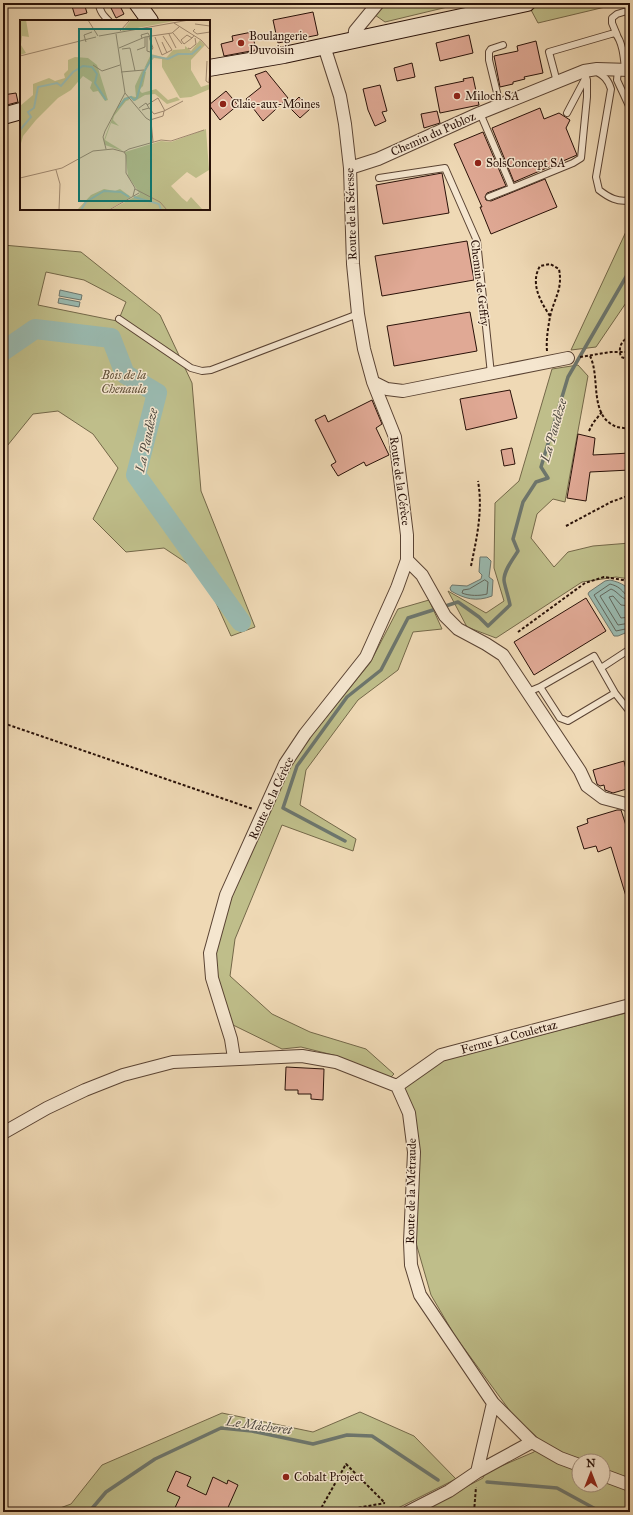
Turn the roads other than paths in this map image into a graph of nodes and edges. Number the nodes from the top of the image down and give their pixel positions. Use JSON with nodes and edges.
{"nodes":[{"id":1,"x":99,"y":3,"type":"edge"},
{"id":2,"x":133,"y":3,"type":"edge"},
{"id":3,"x":137,"y":3,"type":"edge"},
{"id":4,"x":378,"y":3,"type":"edge"},
{"id":5,"x":528,"y":3,"type":"edge"},
{"id":6,"x":630,"y":10,"type":"edge"},
{"id":7,"x":108,"y":20,"type":"edge"},
{"id":8,"x":140,"y":20,"type":"edge"},
{"id":9,"x":149,"y":20,"type":"edge"},
{"id":10,"x":616,"y":35,"type":"junction"},
{"id":11,"x":354,"y":40,"type":"junction"},
{"id":12,"x":503,"y":45,"type":"dead end"},
{"id":13,"x":324,"y":46,"type":"junction"},
{"id":14,"x":284,"y":55,"type":"junction"},
{"id":15,"x":210,"y":68,"type":"edge"},
{"id":16,"x":624,"y":70,"type":"edge"},
{"id":17,"x":587,"y":73,"type":"junction"},
{"id":18,"x":210,"y":78,"type":"edge"},
{"id":19,"x":557,"y":82,"type":"junction"},
{"id":20,"x":500,"y":105,"type":"junction"},
{"id":21,"x":630,"y":108,"type":"edge"},
{"id":22,"x":20,"y":111,"type":"edge"},
{"id":23,"x":480,"y":113,"type":"junction"},
{"id":24,"x":567,"y":113,"type":"dead end"},
{"id":25,"x":3,"y":116,"type":"edge"},
{"id":26,"x":20,"y":120,"type":"edge"},
{"id":27,"x":3,"y":124,"type":"edge"},
{"id":28,"x":350,"y":168,"type":"junction"},
{"id":29,"x":379,"y":178,"type":"dead end"},
{"id":30,"x":512,"y":188,"type":"junction"},
{"id":31,"x":489,"y":197,"type":"dead end"},
{"id":32,"x":630,"y":200,"type":"edge"},
{"id":33,"x":358,"y":314,"type":"junction"},
{"id":34,"x":119,"y":319,"type":"dead end"},
{"id":35,"x":568,"y":358,"type":"dead end"},
{"id":36,"x":491,"y":374,"type":"junction"},
{"id":37,"x":373,"y":382,"type":"junction"},
{"id":38,"x":406,"y":560,"type":"junction"},
{"id":39,"x":630,"y":649,"type":"edge"},
{"id":40,"x":601,"y":668,"type":"junction"},
{"id":41,"x":540,"y":687,"type":"junction"},
{"id":42,"x":528,"y":692,"type":"junction"},
{"id":43,"x":615,"y":693,"type":"junction"},
{"id":44,"x":630,"y":712,"type":"edge"},
{"id":45,"x":629,"y":805,"type":"edge"},
{"id":46,"x":630,"y":1005,"type":"edge"},
{"id":47,"x":234,"y":1058,"type":"junction"},
{"id":48,"x":397,"y":1086,"type":"junction"},
{"id":49,"x":3,"y":1133,"type":"edge"},
{"id":50,"x":493,"y":1403,"type":"junction"},
{"id":51,"x":532,"y":1442,"type":"junction"},
{"id":52,"x":571,"y":1462,"type":"edge"},
{"id":53,"x":477,"y":1472,"type":"junction"},
{"id":54,"x":611,"y":1478,"type":"edge"},
{"id":55,"x":630,"y":1485,"type":"edge"},
{"id":56,"x":408,"y":1512,"type":"edge"}],
"edges":[{"from":1,"to":7,"type":"lane"},
{"from":2,"to":8,"type":"main road"},
{"from":3,"to":9,"type":"main road"},
{"from":4,"to":11,"type":"street"},
{"from":5,"to":11,"type":"main road"},
{"from":6,"to":10,"type":"lane"},
{"from":10,"to":16,"type":"lane"},
{"from":10,"to":19,"type":"lane"},
{"from":11,"to":13,"type":"main road"},
{"from":12,"to":20,"type":"lane"},
{"from":13,"to":14,"type":"main road"},
{"from":13,"to":28,"type":"street","name":"Route de la Séresse"},
{"from":14,"to":15,"type":"main road"},
{"from":14,"to":18,"type":"main road"},
{"from":16,"to":17,"type":"street","name":"Chemin du Publoz"},
{"from":16,"to":21,"type":"lane"},
{"from":17,"to":19,"type":"street","name":"Chemin du Publoz"},
{"from":17,"to":24,"type":"lane"},
{"from":17,"to":30,"type":"lane"},
{"from":17,"to":32,"type":"lane"},
{"from":19,"to":20,"type":"street","name":"Chemin du Publoz"},
{"from":20,"to":23,"type":"street","name":"Chemin du Publoz"},
{"from":22,"to":25,"type":"main road"},
{"from":23,"to":28,"type":"street","name":"Chemin du Publoz"},
{"from":23,"to":30,"type":"lane"},
{"from":26,"to":27,"type":"main road"},
{"from":28,"to":33,"type":"street","name":"Route de la Séresse"},
{"from":29,"to":36,"type":"lane","name":"Chemin de Geffry"},
{"from":30,"to":31,"type":"lane"},
{"from":33,"to":34,"type":"lane"},
{"from":33,"to":37,"type":"street","name":"Route de la Séresse"},
{"from":35,"to":36,"type":"street"},
{"from":36,"to":37,"type":"street"},
{"from":37,"to":38,"type":"street","name":"Route de la Cérèce"},
{"from":38,"to":42,"type":"street"},
{"from":38,"to":47,"type":"street","name":"Route de la Cérèce"},
{"from":39,"to":40,"type":"lane"},
{"from":40,"to":41,"type":"lane"},
{"from":40,"to":43,"type":"lane"},
{"from":41,"to":42,"type":"lane"},
{"from":41,"to":43,"type":"lane"},
{"from":42,"to":45,"type":"street"},
{"from":43,"to":44,"type":"lane"},
{"from":46,"to":48,"type":"street","name":"Ferme La Coulettaz"},
{"from":47,"to":48,"type":"street"},
{"from":47,"to":49,"type":"street"},
{"from":48,"to":50,"type":"street","name":"Route de la Métraude"},
{"from":50,"to":51,"type":"street","name":"Route de la Métraude"},
{"from":50,"to":53,"type":"street"},
{"from":51,"to":52,"type":"street","name":"Route de la Métraude"},
{"from":51,"to":53,"type":"street"},
{"from":53,"to":56,"type":"street"},
{"from":54,"to":55,"type":"street"}]}
